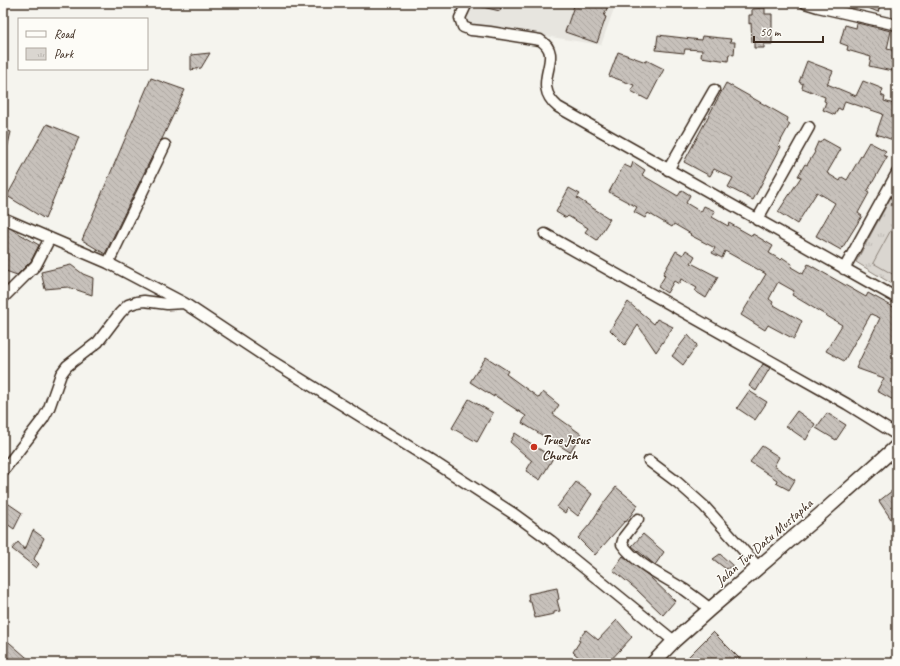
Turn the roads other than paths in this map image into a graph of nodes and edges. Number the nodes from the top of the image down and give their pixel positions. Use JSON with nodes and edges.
{"nodes":[{"id":1,"x":467,"y":3,"type":"edge"},
{"id":2,"x":805,"y":3,"type":"edge"},
{"id":3,"x":840,"y":7,"type":"edge"},
{"id":4,"x":897,"y":24,"type":"edge"},
{"id":5,"x":714,"y":90,"type":"dead end"},
{"id":6,"x":809,"y":127,"type":"dead end"},
{"id":7,"x":165,"y":145,"type":"dead end"},
{"id":8,"x":668,"y":170,"type":"junction"},
{"id":9,"x":897,"y":173,"type":"edge"},
{"id":10,"x":3,"y":218,"type":"edge"},
{"id":11,"x":757,"y":220,"type":"junction"},
{"id":12,"x":545,"y":234,"type":"dead end"},
{"id":13,"x":50,"y":238,"type":"junction"},
{"id":14,"x":108,"y":263,"type":"junction"},
{"id":15,"x":844,"y":269,"type":"junction"},
{"id":16,"x":3,"y":298,"type":"edge"},
{"id":17,"x":897,"y":298,"type":"edge"},
{"id":18,"x":184,"y":303,"type":"junction"},
{"id":19,"x":897,"y":435,"type":"edge"},
{"id":20,"x":897,"y":446,"type":"edge"},
{"id":21,"x":649,"y":461,"type":"dead end"},
{"id":22,"x":3,"y":471,"type":"edge"},
{"id":23,"x":638,"y":519,"type":"dead end"},
{"id":24,"x":759,"y":568,"type":"junction"},
{"id":25,"x":710,"y":609,"type":"junction"},
{"id":26,"x":674,"y":641,"type":"junction"},
{"id":27,"x":653,"y":663,"type":"edge"}],
"edges":[{"from":1,"to":8,"type":"street"},
{"from":2,"to":3,"type":"street"},
{"from":3,"to":4,"type":"street"},
{"from":5,"to":8,"type":"street"},
{"from":6,"to":11,"type":"street"},
{"from":7,"to":14,"type":"street"},
{"from":8,"to":11,"type":"street"},
{"from":9,"to":15,"type":"street"},
{"from":10,"to":13,"type":"street"},
{"from":11,"to":15,"type":"street"},
{"from":12,"to":19,"type":"street"},
{"from":13,"to":14,"type":"street"},
{"from":13,"to":16,"type":"street"},
{"from":14,"to":18,"type":"street"},
{"from":15,"to":17,"type":"street"},
{"from":18,"to":22,"type":"street"},
{"from":18,"to":26,"type":"street"},
{"from":20,"to":24,"type":"main road","name":"Jalan Tun Datu Mustapha"},
{"from":21,"to":24,"type":"street"},
{"from":23,"to":25,"type":"street"},
{"from":24,"to":25,"type":"main road","name":"Jalan Tun Datu Mustapha"},
{"from":25,"to":26,"type":"main road","name":"Jalan Tun Datu Mustapha"},
{"from":26,"to":27,"type":"main road","name":"Jalan Tun Datu Mustapha"}]}
